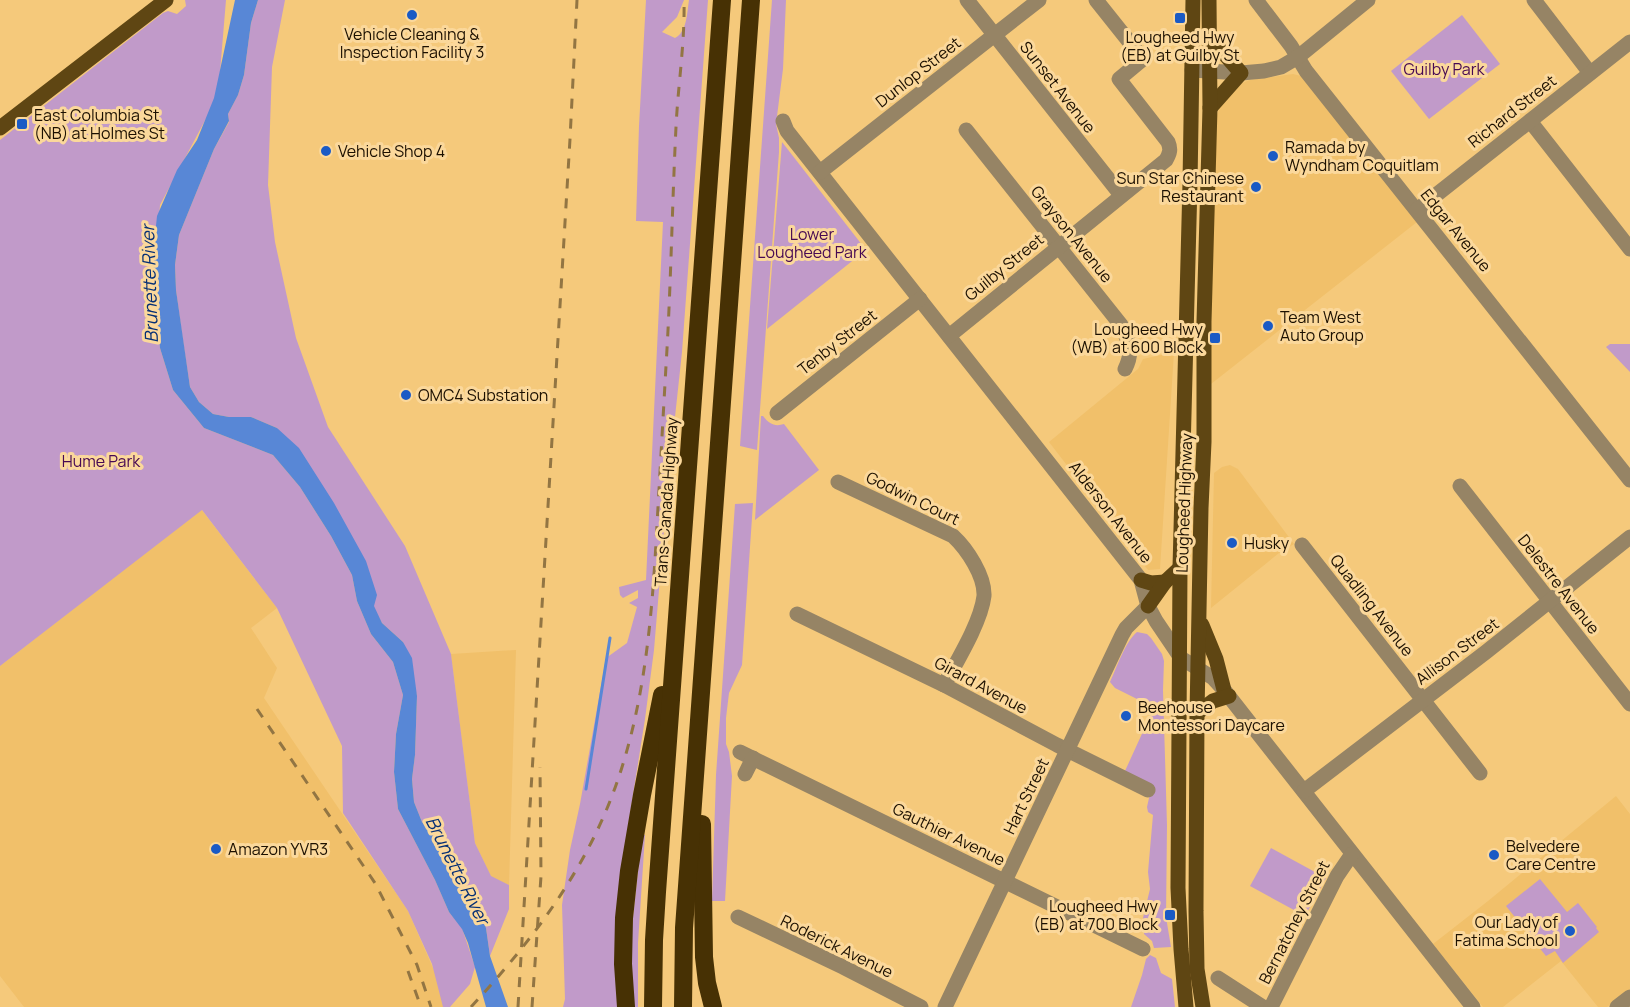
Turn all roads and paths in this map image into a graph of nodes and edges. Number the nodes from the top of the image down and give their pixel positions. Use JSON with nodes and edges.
{"nodes":[{"id":1,"x":166,"y":0,"type":"edge"},
{"id":2,"x":722,"y":0,"type":"edge"},
{"id":3,"x":751,"y":0,"type":"edge"},
{"id":4,"x":967,"y":0,"type":"edge"},
{"id":5,"x":1039,"y":0,"type":"edge"},
{"id":6,"x":1096,"y":0,"type":"edge"},
{"id":7,"x":1193,"y":0,"type":"edge"},
{"id":8,"x":1209,"y":0,"type":"edge"},
{"id":9,"x":1256,"y":0,"type":"edge"},
{"id":10,"x":1368,"y":0,"type":"edge"},
{"id":11,"x":1534,"y":0,"type":"edge"},
{"id":12,"x":1351,"y":5,"type":"edge"},
{"id":13,"x":994,"y":35,"type":"junction"},
{"id":14,"x":1209,"y":36,"type":"junction"},
{"id":15,"x":1630,"y":42,"type":"edge"},
{"id":16,"x":1298,"y":57,"type":"junction"},
{"id":17,"x":1192,"y":70,"type":"junction"},
{"id":18,"x":1210,"y":71,"type":"junction"},
{"id":19,"x":1241,"y":73,"type":"junction"},
{"id":20,"x":1590,"y":73,"type":"junction"},
{"id":21,"x":1210,"y":108,"type":"junction"},
{"id":22,"x":783,"y":121,"type":"dead end"},
{"id":23,"x":1530,"y":121,"type":"junction"},
{"id":24,"x":0,"y":128,"type":"edge"},
{"id":25,"x":966,"y":130,"type":"dead end"},
{"id":26,"x":820,"y":172,"type":"junction"},
{"id":27,"x":1121,"y":195,"type":"junction"},
{"id":28,"x":1417,"y":210,"type":"junction"},
{"id":29,"x":1058,"y":246,"type":"junction"},
{"id":30,"x":1630,"y":249,"type":"edge"},
{"id":31,"x":920,"y":299,"type":"junction"},
{"id":32,"x":949,"y":336,"type":"junction"},
{"id":33,"x":1125,"y":369,"type":"dead end"},
{"id":34,"x":777,"y":413,"type":"dead end"},
{"id":35,"x":1630,"y":480,"type":"edge"},
{"id":36,"x":838,"y":482,"type":"dead end"},
{"id":37,"x":1460,"y":486,"type":"dead end"},
{"id":38,"x":1630,"y":537,"type":"edge"},
{"id":39,"x":1302,"y":545,"type":"dead end"},
{"id":40,"x":1180,"y":568,"type":"junction"},
{"id":41,"x":1141,"y":580,"type":"junction"},
{"id":42,"x":1165,"y":582,"type":"junction"},
{"id":43,"x":1549,"y":602,"type":"junction"},
{"id":44,"x":1148,"y":606,"type":"junction"},
{"id":45,"x":797,"y":614,"type":"dead end"},
{"id":46,"x":1199,"y":617,"type":"junction"},
{"id":47,"x":678,"y":619,"type":"junction"},
{"id":48,"x":1181,"y":658,"type":"junction"},
{"id":49,"x":1198,"y":669,"type":"junction"},
{"id":50,"x":944,"y":685,"type":"junction"},
{"id":51,"x":1226,"y":693,"type":"junction"},
{"id":52,"x":1423,"y":699,"type":"junction"},
{"id":53,"x":700,"y":701,"type":"junction"},
{"id":54,"x":1630,"y":704,"type":"edge"},
{"id":55,"x":1197,"y":713,"type":"junction"},
{"id":56,"x":1068,"y":750,"type":"junction"},
{"id":57,"x":1480,"y":773,"type":"dead end"},
{"id":58,"x":745,"y":774,"type":"dead end"},
{"id":59,"x":1148,"y":790,"type":"dead end"},
{"id":60,"x":1304,"y":791,"type":"junction"},
{"id":61,"x":1352,"y":854,"type":"junction"},
{"id":62,"x":1004,"y":881,"type":"junction"},
{"id":63,"x":738,"y":917,"type":"dead end"},
{"id":64,"x":1143,"y":950,"type":"dead end"},
{"id":65,"x":1218,"y":978,"type":"dead end"},
{"id":66,"x":1630,"y":997,"type":"edge"},
{"id":67,"x":626,"y":1007,"type":"edge"},
{"id":68,"x":653,"y":1007,"type":"edge"},
{"id":69,"x":683,"y":1007,"type":"edge"},
{"id":70,"x":713,"y":1007,"type":"edge"},
{"id":71,"x":921,"y":1007,"type":"edge"},
{"id":72,"x":945,"y":1007,"type":"edge"},
{"id":73,"x":1186,"y":1007,"type":"edge"},
{"id":74,"x":1203,"y":1007,"type":"edge"},
{"id":75,"x":1263,"y":1007,"type":"edge"},
{"id":76,"x":1271,"y":1007,"type":"edge"},
{"id":77,"x":1473,"y":1007,"type":"edge"},
{"id":78,"x":1617,"y":1007,"type":"edge"}],
"edges":[{"from":1,"to":24,"type":"main road"},
{"from":2,"to":47,"type":"highway","name":"Trans-Canada Highway"},
{"from":3,"to":53,"type":"highway"},
{"from":4,"to":13,"type":"street","name":"Sunset Avenue"},
{"from":5,"to":13,"type":"street","name":"Dunlop Street"},
{"from":6,"to":27,"type":"street","name":"Guilby Street"},
{"from":7,"to":17,"type":"main road","name":"Lougheed Highway"},
{"from":8,"to":14,"type":"main road","name":"Lougheed Highway"},
{"from":9,"to":16,"type":"street","name":"Edgar Avenue"},
{"from":10,"to":12,"type":"street"},
{"from":11,"to":20,"type":"street"},
{"from":12,"to":16,"type":"street"},
{"from":13,"to":26,"type":"street","name":"Dunlop Street"},
{"from":13,"to":27,"type":"street","name":"Sunset Avenue"},
{"from":14,"to":18,"type":"main road","name":"Lougheed Highway"},
{"from":14,"to":19,"type":"main road"},
{"from":15,"to":20,"type":"street","name":"Richard Street"},
{"from":16,"to":19,"type":"street"},
{"from":16,"to":28,"type":"street","name":"Edgar Avenue"},
{"from":17,"to":18,"type":"street"},
{"from":17,"to":40,"type":"main road","name":"Lougheed Highway"},
{"from":18,"to":19,"type":"street"},
{"from":18,"to":21,"type":"main road","name":"Lougheed Highway"},
{"from":19,"to":21,"type":"main road"},
{"from":20,"to":23,"type":"street","name":"Richard Street"},
{"from":21,"to":46,"type":"main road","name":"Lougheed Highway"},
{"from":22,"to":26,"type":"street","name":"Alderson Avenue"},
{"from":23,"to":28,"type":"street","name":"Richard Street"},
{"from":23,"to":30,"type":"street"},
{"from":25,"to":29,"type":"street","name":"Grayson Avenue"},
{"from":26,"to":31,"type":"street","name":"Alderson Avenue"},
{"from":27,"to":29,"type":"street","name":"Guilby Street"},
{"from":28,"to":35,"type":"street","name":"Edgar Avenue"},
{"from":29,"to":32,"type":"street","name":"Guilby Street"},
{"from":29,"to":33,"type":"street","name":"Grayson Avenue"},
{"from":31,"to":32,"type":"street","name":"Alderson Avenue"},
{"from":31,"to":34,"type":"street","name":"Tenby Street"},
{"from":32,"to":41,"type":"street","name":"Alderson Avenue"},
{"from":36,"to":50,"type":"street","name":"Godwin Court"},
{"from":37,"to":43,"type":"street","name":"Delestre Avenue"},
{"from":38,"to":43,"type":"street","name":"Allison Street"},
{"from":39,"to":52,"type":"street","name":"Quadling Avenue"},
{"from":40,"to":42,"type":"main road"},
{"from":40,"to":48,"type":"main road","name":"Lougheed Highway"},
{"from":41,"to":42,"type":"main road"},
{"from":41,"to":44,"type":"street","name":"Alderson Avenue"},
{"from":42,"to":44,"type":"main road"},
{"from":43,"to":52,"type":"street","name":"Allison Street"},
{"from":43,"to":54,"type":"street","name":"Delestre Avenue"},
{"from":44,"to":48,"type":"street","name":"Alderson Avenue"},
{"from":44,"to":56,"type":"street","name":"Hart Street"},
{"from":45,"to":50,"type":"street","name":"Girard Avenue"},
{"from":46,"to":49,"type":"main road","name":"Lougheed Highway"},
{"from":46,"to":51,"type":"main road"},
{"from":47,"to":67,"type":"highway"},
{"from":47,"to":68,"type":"highway","name":"Trans-Canada Highway"},
{"from":48,"to":49,"type":"street","name":"Alderson Avenue"},
{"from":48,"to":73,"type":"main road","name":"Lougheed Highway"},
{"from":49,"to":51,"type":"street","name":"Alderson Avenue"},
{"from":49,"to":55,"type":"main road","name":"Lougheed Highway"},
{"from":50,"to":56,"type":"street","name":"Girard Avenue"},
{"from":51,"to":55,"type":"main road"},
{"from":51,"to":60,"type":"street","name":"Alderson Avenue"},
{"from":52,"to":57,"type":"street","name":"Quadling Avenue"},
{"from":52,"to":60,"type":"street","name":"Allison Street"},
{"from":53,"to":69,"type":"highway"},
{"from":53,"to":70,"type":"highway"},
{"from":55,"to":74,"type":"main road","name":"Lougheed Highway"},
{"from":56,"to":59,"type":"street","name":"Girard Avenue"},
{"from":56,"to":62,"type":"street","name":"Hart Street"},
{"from":58,"to":62,"type":"street","name":"Gauthier Avenue"},
{"from":60,"to":61,"type":"street","name":"Alderson Avenue"},
{"from":61,"to":76,"type":"street","name":"Bernatchey Street"},
{"from":61,"to":77,"type":"street","name":"Alderson Avenue"},
{"from":62,"to":64,"type":"street","name":"Gauthier Avenue"},
{"from":62,"to":72,"type":"street","name":"Hart Street"},
{"from":63,"to":71,"type":"street","name":"Roderick Avenue"},
{"from":65,"to":75,"type":"street"},
{"from":66,"to":78,"type":"street"}]}
